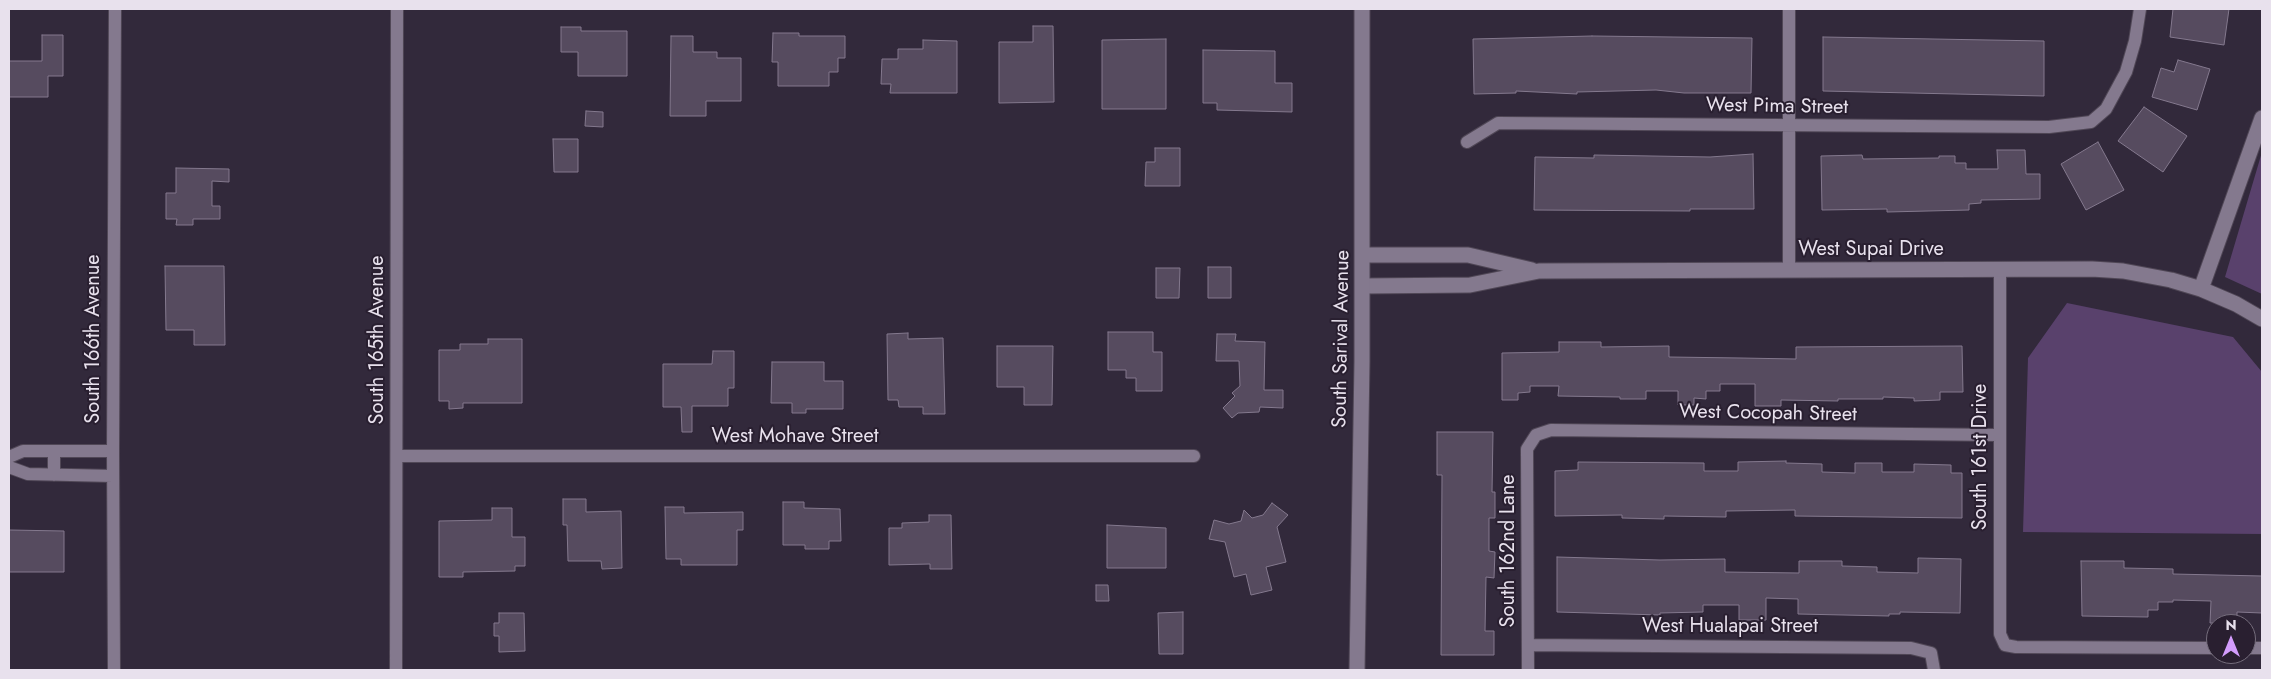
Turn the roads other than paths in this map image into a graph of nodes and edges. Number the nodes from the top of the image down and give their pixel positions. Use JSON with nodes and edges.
{"nodes":[{"id":1,"x":115,"y":9,"type":"edge"},
{"id":2,"x":397,"y":9,"type":"edge"},
{"id":3,"x":1362,"y":9,"type":"edge"},
{"id":4,"x":1789,"y":9,"type":"edge"},
{"id":5,"x":2140,"y":9,"type":"edge"},
{"id":6,"x":2262,"y":118,"type":"edge"},
{"id":7,"x":1790,"y":127,"type":"junction"},
{"id":8,"x":1467,"y":142,"type":"dead end"},
{"id":9,"x":1363,"y":255,"type":"junction"},
{"id":10,"x":2000,"y":269,"type":"junction"},
{"id":11,"x":1789,"y":270,"type":"junction"},
{"id":12,"x":1539,"y":271,"type":"junction"},
{"id":13,"x":1363,"y":286,"type":"junction"},
{"id":14,"x":2201,"y":289,"type":"junction"},
{"id":15,"x":2262,"y":318,"type":"edge"},
{"id":16,"x":1536,"y":435,"type":"joint"},
{"id":17,"x":2000,"y":435,"type":"junction"},
{"id":18,"x":54,"y":451,"type":"junction"},
{"id":19,"x":112,"y":451,"type":"junction"},
{"id":20,"x":397,"y":456,"type":"junction"},
{"id":21,"x":1194,"y":456,"type":"dead end"},
{"id":22,"x":9,"y":457,"type":"edge"},
{"id":23,"x":9,"y":467,"type":"edge"},
{"id":24,"x":54,"y":475,"type":"junction"},
{"id":25,"x":113,"y":476,"type":"junction"},
{"id":26,"x":1528,"y":645,"type":"junction"},
{"id":27,"x":2206,"y":648,"type":"edge"},
{"id":28,"x":114,"y":670,"type":"edge"},
{"id":29,"x":396,"y":670,"type":"edge"},
{"id":30,"x":1356,"y":670,"type":"edge"},
{"id":31,"x":1528,"y":670,"type":"edge"},
{"id":32,"x":1934,"y":670,"type":"edge"}],
"edges":[{"from":1,"to":19,"type":"street","name":"South 166th Avenue"},
{"from":2,"to":20,"type":"street","name":"South 165th Avenue"},
{"from":3,"to":9,"type":"street","name":"South Sarival Avenue"},
{"from":4,"to":7,"type":"street"},
{"from":5,"to":7,"type":"street","name":"West Pima Street"},
{"from":6,"to":14,"type":"street"},
{"from":7,"to":8,"type":"street","name":"West Pima Street"},
{"from":7,"to":11,"type":"street"},
{"from":9,"to":12,"type":"street","name":"West Supai Drive"},
{"from":9,"to":13,"type":"street","name":"South Sarival Avenue"},
{"from":10,"to":11,"type":"street","name":"West Supai Drive"},
{"from":10,"to":14,"type":"street","name":"West Supai Drive"},
{"from":10,"to":17,"type":"street","name":"South 161st Drive"},
{"from":11,"to":12,"type":"street","name":"West Supai Drive"},
{"from":12,"to":13,"type":"street","name":"West Supai Drive"},
{"from":13,"to":30,"type":"street","name":"South Sarival Avenue"},
{"from":14,"to":15,"type":"street","name":"West Supai Drive"},
{"from":16,"to":17,"type":"street","name":"West Cocopah Street"},
{"from":16,"to":26,"type":"street","name":"South 162nd Lane"},
{"from":17,"to":27,"type":"street","name":"South 161st Drive"},
{"from":18,"to":19,"type":"street"},
{"from":18,"to":22,"type":"street"},
{"from":18,"to":24,"type":"street"},
{"from":19,"to":25,"type":"street","name":"South 166th Avenue"},
{"from":20,"to":21,"type":"street","name":"West Mohave Street"},
{"from":20,"to":29,"type":"street","name":"South 165th Avenue"},
{"from":23,"to":24,"type":"street"},
{"from":24,"to":25,"type":"street"},
{"from":25,"to":28,"type":"street","name":"South 166th Avenue"},
{"from":26,"to":31,"type":"street","name":"South 162nd Lane"},
{"from":26,"to":32,"type":"street","name":"West Hualapai Street"}]}
